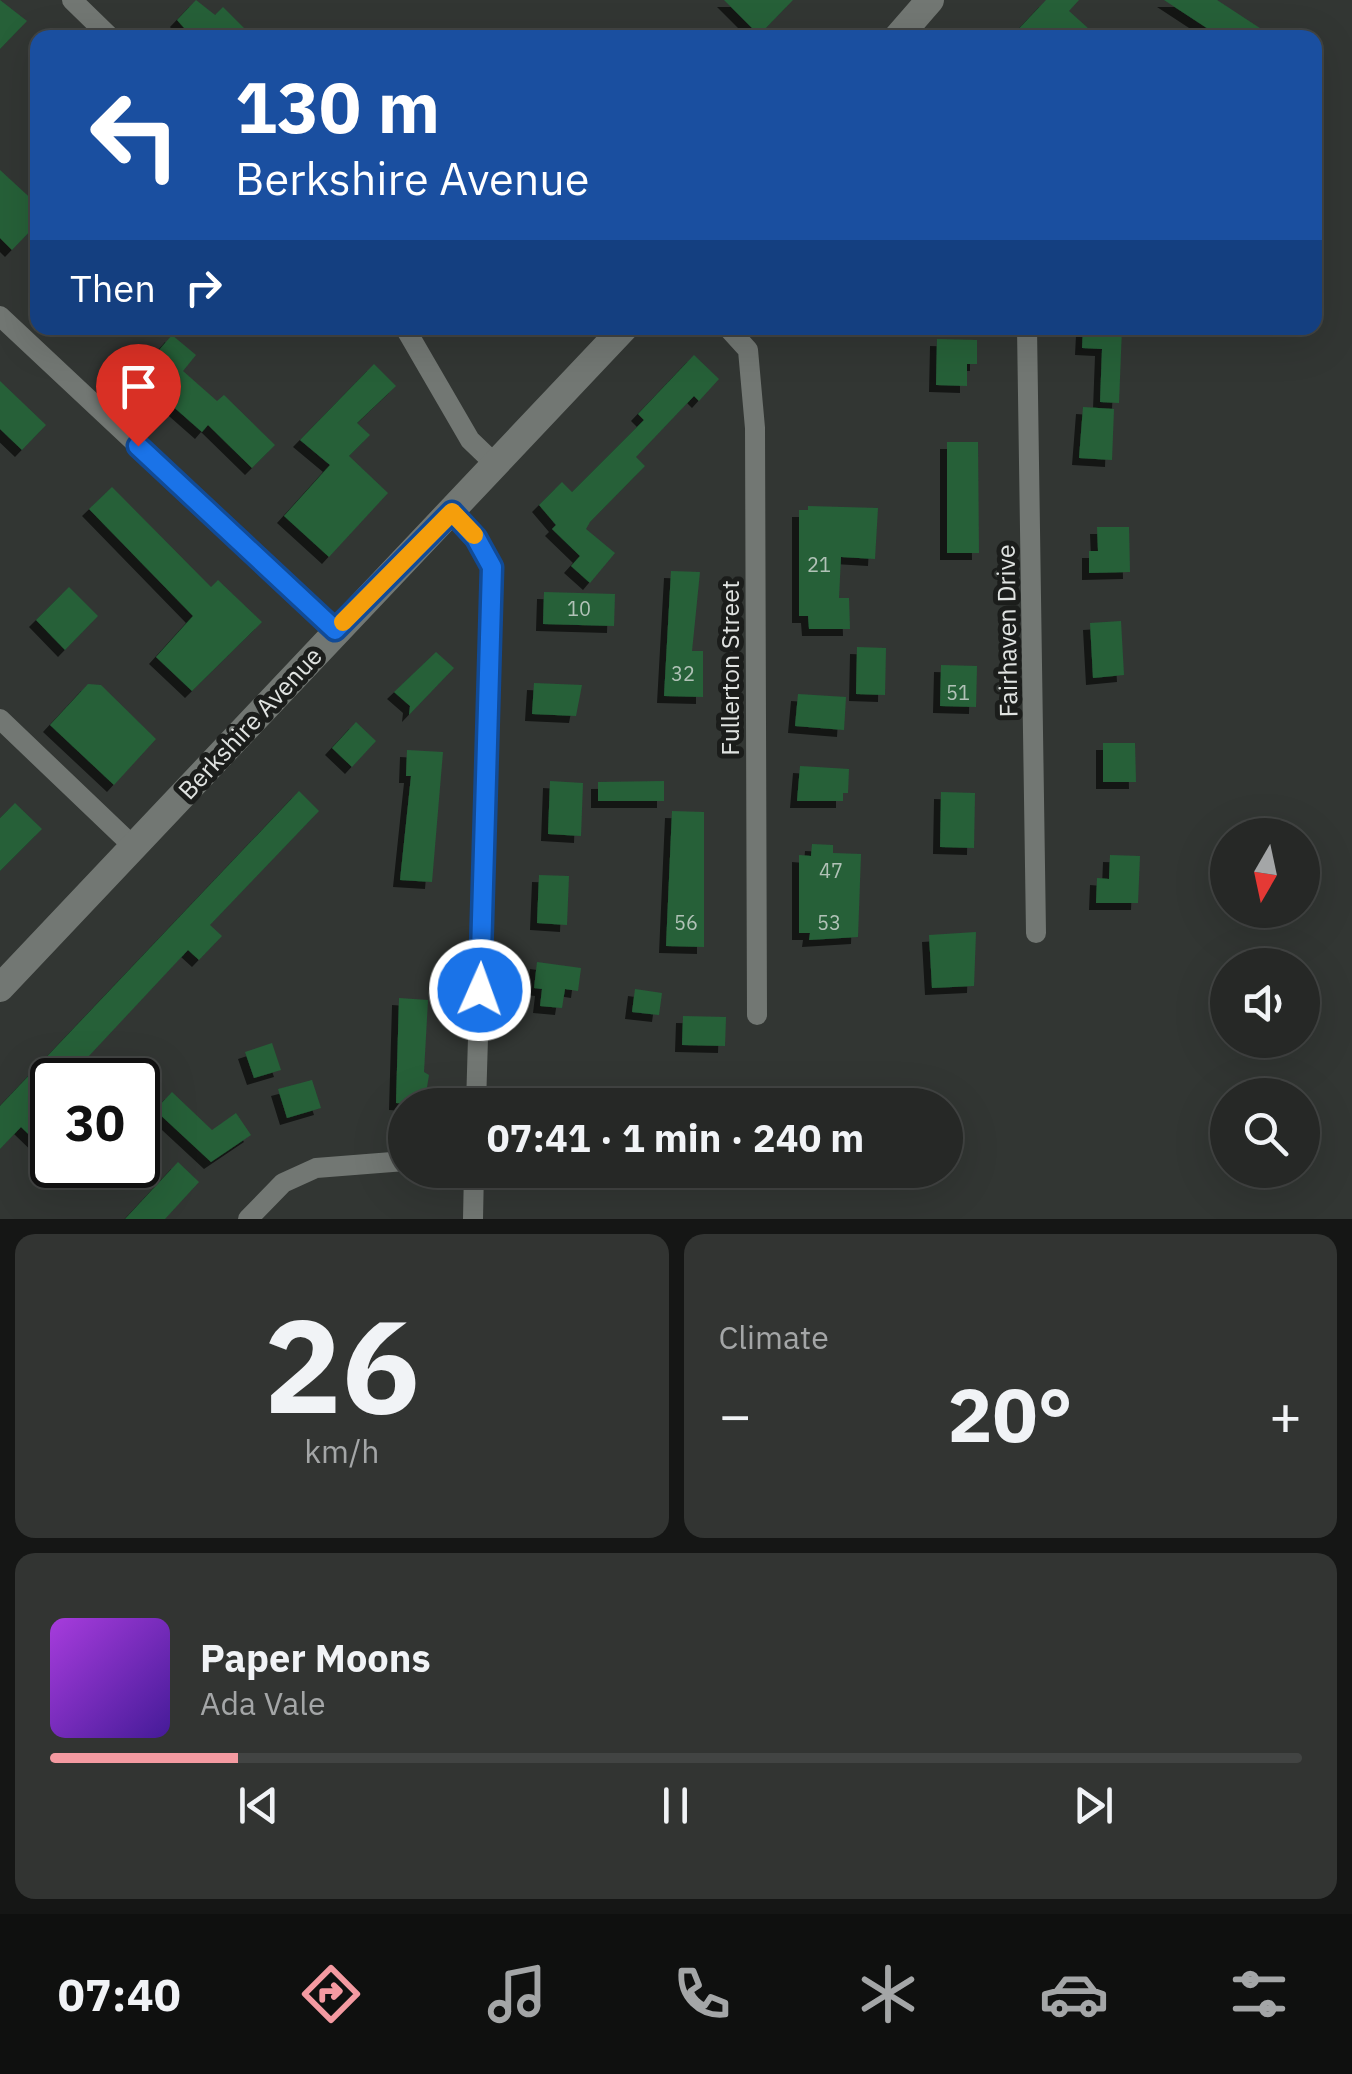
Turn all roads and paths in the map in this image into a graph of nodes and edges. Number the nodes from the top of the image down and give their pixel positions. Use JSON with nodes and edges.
{"nodes":[{"id":1,"x":72,"y":0,"type":"edge"},
{"id":2,"x":930,"y":0,"type":"edge"},
{"id":3,"x":104,"y":30,"type":"edge"},
{"id":4,"x":909,"y":30,"type":"edge"},
{"id":5,"x":0,"y":316,"type":"edge"},
{"id":6,"x":409,"y":335,"type":"edge"},
{"id":7,"x":617,"y":335,"type":"edge"},
{"id":8,"x":734,"y":335,"type":"edge"},
{"id":9,"x":1027,"y":335,"type":"edge"},
{"id":10,"x":496,"y":465,"type":"junction"},
{"id":11,"x":452,"y":512,"type":"junction"},
{"id":12,"x":335,"y":630,"type":"junction"},
{"id":13,"x":0,"y":719,"type":"edge"},
{"id":14,"x":136,"y":848,"type":"junction"},
{"id":15,"x":1036,"y":933,"type":"dead end"},
{"id":16,"x":0,"y":988,"type":"edge"},
{"id":17,"x":757,"y":1015,"type":"dead end"},
{"id":18,"x":477,"y":1088,"type":"edge"},
{"id":19,"x":388,"y":1162,"type":"edge"},
{"id":20,"x":474,"y":1188,"type":"edge"},
{"id":21,"x":248,"y":1219,"type":"edge"},
{"id":22,"x":473,"y":1219,"type":"edge"}],
"edges":[{"from":1,"to":3,"type":"street"},
{"from":2,"to":4,"type":"main road"},
{"from":5,"to":12,"type":"street"},
{"from":6,"to":10,"type":"street"},
{"from":7,"to":10,"type":"main road","name":"Berkshire Avenue"},
{"from":8,"to":17,"type":"street","name":"Fullerton Street"},
{"from":9,"to":15,"type":"street","name":"Fairhaven Drive"},
{"from":10,"to":11,"type":"main road","name":"Berkshire Avenue"},
{"from":11,"to":12,"type":"main road","name":"Berkshire Avenue"},
{"from":11,"to":18,"type":"street"},
{"from":12,"to":14,"type":"main road","name":"Berkshire Avenue"},
{"from":13,"to":14,"type":"street"},
{"from":14,"to":16,"type":"main road","name":"Berkshire Avenue"},
{"from":19,"to":21,"type":"street"},
{"from":20,"to":22,"type":"street"}]}
